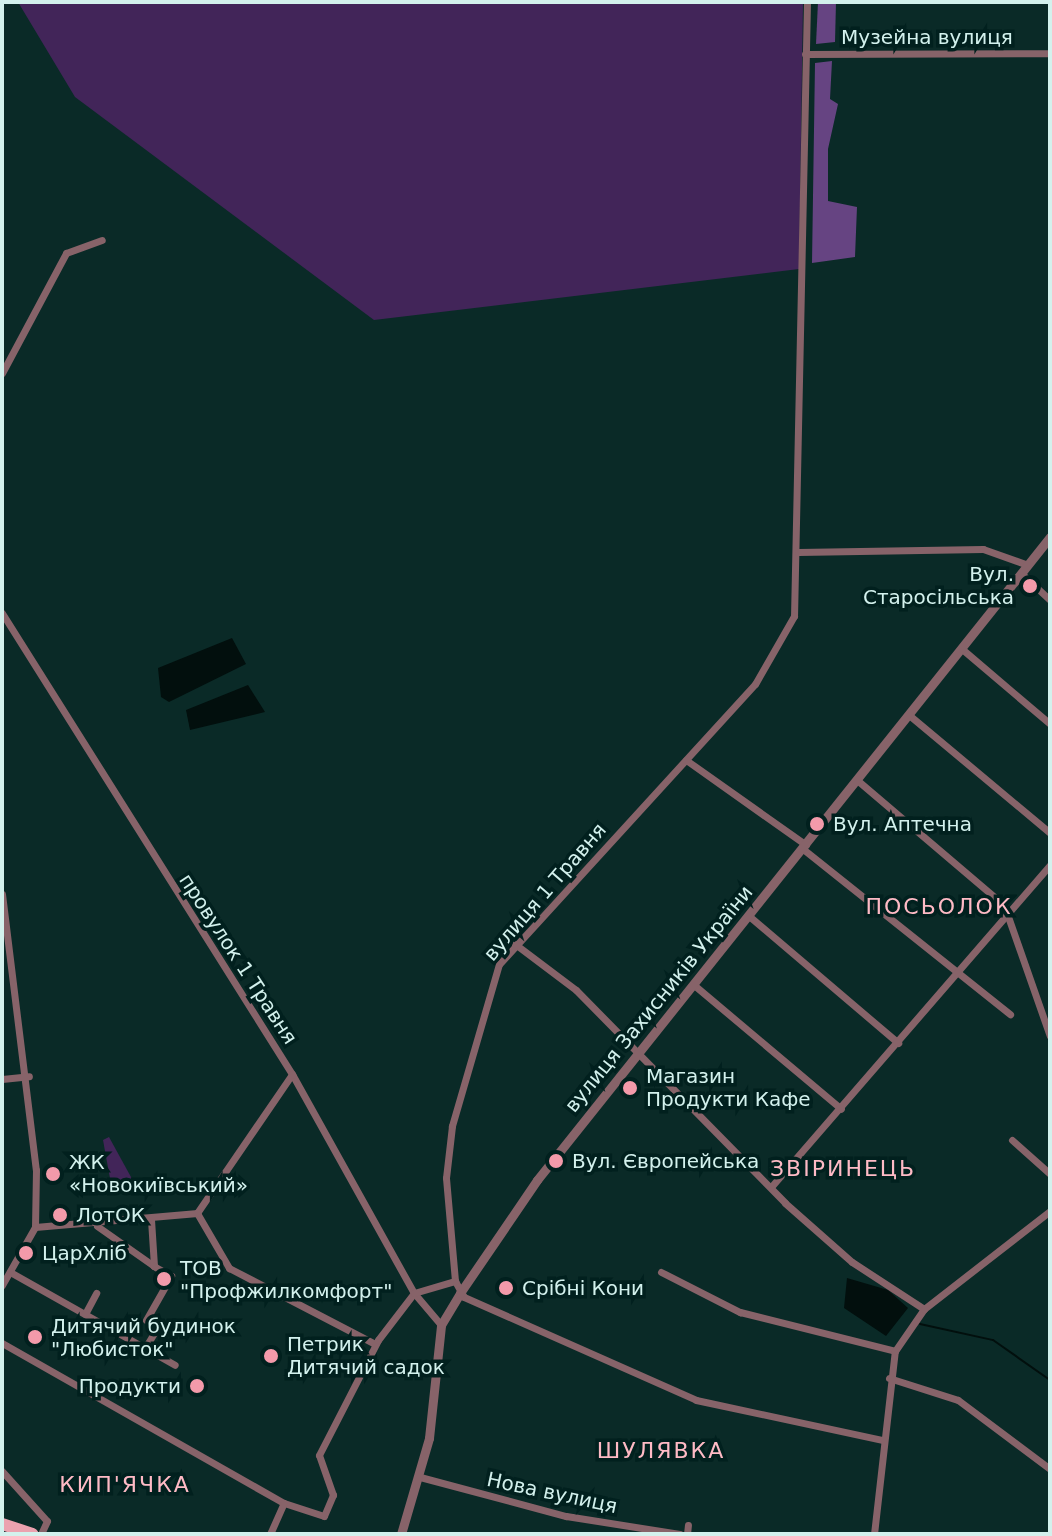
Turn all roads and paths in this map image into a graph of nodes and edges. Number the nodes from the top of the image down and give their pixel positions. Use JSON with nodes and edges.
{"nodes":[{"id":1,"x":807,"y":2,"type":"edge"},
{"id":2,"x":1050,"y":53,"type":"edge"},
{"id":3,"x":805,"y":54,"type":"junction"},
{"id":4,"x":102,"y":240,"type":"dead end"},
{"id":5,"x":2,"y":373,"type":"edge"},
{"id":6,"x":1050,"y":537,"type":"edge"},
{"id":7,"x":798,"y":552,"type":"junction"},
{"id":8,"x":1024,"y":569,"type":"junction"},
{"id":9,"x":1050,"y":600,"type":"edge"},
{"id":10,"x":2,"y":613,"type":"edge"},
{"id":11,"x":962,"y":649,"type":"junction"},
{"id":12,"x":909,"y":715,"type":"junction"},
{"id":13,"x":1050,"y":724,"type":"edge"},
{"id":14,"x":686,"y":760,"type":"junction"},
{"id":15,"x":857,"y":780,"type":"junction"},
{"id":16,"x":1050,"y":833,"type":"edge"},
{"id":17,"x":804,"y":847,"type":"junction"},
{"id":18,"x":1050,"y":865,"type":"edge"},
{"id":19,"x":2,"y":894,"type":"edge"},
{"id":20,"x":749,"y":916,"type":"junction"},
{"id":21,"x":1007,"y":917,"type":"junction"},
{"id":22,"x":515,"y":944,"type":"junction"},
{"id":23,"x":4,"y":957,"type":"edge"},
{"id":24,"x":955,"y":977,"type":"junction"},
{"id":25,"x":694,"y":985,"type":"junction"},
{"id":26,"x":1010,"y":1014,"type":"dead end"},
{"id":27,"x":1050,"y":1036,"type":"edge"},
{"id":28,"x":898,"y":1043,"type":"junction"},
{"id":29,"x":637,"y":1056,"type":"junction"},
{"id":30,"x":292,"y":1074,"type":"junction"},
{"id":31,"x":29,"y":1076,"type":"junction"},
{"id":32,"x":2,"y":1079,"type":"edge"},
{"id":33,"x":841,"y":1109,"type":"junction"},
{"id":34,"x":1012,"y":1140,"type":"dead end"},
{"id":35,"x":1050,"y":1174,"type":"edge"},
{"id":36,"x":771,"y":1187,"type":"junction"},
{"id":37,"x":1050,"y":1211,"type":"edge"},
{"id":38,"x":197,"y":1213,"type":"junction"},
{"id":39,"x":151,"y":1220,"type":"junction"},
{"id":40,"x":97,"y":1226,"type":"junction"},
{"id":41,"x":35,"y":1227,"type":"junction"},
{"id":42,"x":154,"y":1266,"type":"junction"},
{"id":43,"x":10,"y":1272,"type":"junction"},
{"id":44,"x":661,"y":1272,"type":"dead end"},
{"id":45,"x":455,"y":1281,"type":"junction"},
{"id":46,"x":2,"y":1285,"type":"edge"},
{"id":47,"x":96,"y":1293,"type":"dead end"},
{"id":48,"x":414,"y":1293,"type":"junction"},
{"id":49,"x":460,"y":1293,"type":"junction"},
{"id":50,"x":924,"y":1309,"type":"junction"},
{"id":51,"x":85,"y":1314,"type":"junction"},
{"id":52,"x":441,"y":1325,"type":"junction"},
{"id":53,"x":375,"y":1344,"type":"junction"},
{"id":54,"x":3,"y":1345,"type":"edge"},
{"id":55,"x":145,"y":1348,"type":"junction"},
{"id":56,"x":895,"y":1351,"type":"junction"},
{"id":57,"x":175,"y":1365,"type":"dead end"},
{"id":58,"x":889,"y":1378,"type":"junction"},
{"id":59,"x":882,"y":1440,"type":"junction"},
{"id":60,"x":1050,"y":1469,"type":"edge"},
{"id":61,"x":2,"y":1471,"type":"edge"},
{"id":62,"x":420,"y":1477,"type":"junction"},
{"id":63,"x":284,"y":1503,"type":"junction"},
{"id":64,"x":2,"y":1524,"type":"edge"},
{"id":65,"x":32,"y":1534,"type":"edge"},
{"id":66,"x":41,"y":1534,"type":"edge"},
{"id":67,"x":270,"y":1534,"type":"edge"},
{"id":68,"x":401,"y":1534,"type":"edge"},
{"id":69,"x":680,"y":1534,"type":"edge"},
{"id":70,"x":874,"y":1534,"type":"edge"}],
"edges":[{"from":1,"to":3,"type":"street","name":"вулиця 1 Травня"},
{"from":2,"to":3,"type":"street","name":"Музейна вулиця"},
{"from":3,"to":7,"type":"street","name":"вулиця 1 Травня"},
{"from":4,"to":5,"type":"street"},
{"from":6,"to":8,"type":"street","name":"вулиця Захисників України"},
{"from":7,"to":8,"type":"street"},
{"from":7,"to":14,"type":"street","name":"вулиця 1 Травня"},
{"from":8,"to":9,"type":"street"},
{"from":8,"to":11,"type":"street","name":"вулиця Захисників України"},
{"from":10,"to":30,"type":"street","name":"провулок 1 Травня"},
{"from":11,"to":12,"type":"street","name":"вулиця Захисників України"},
{"from":11,"to":13,"type":"street"},
{"from":12,"to":15,"type":"street","name":"вулиця Захисників України"},
{"from":12,"to":16,"type":"street"},
{"from":14,"to":17,"type":"street"},
{"from":14,"to":22,"type":"street","name":"вулиця 1 Травня"},
{"from":15,"to":17,"type":"street","name":"вулиця Захисників України"},
{"from":15,"to":21,"type":"street"},
{"from":17,"to":20,"type":"street","name":"вулиця Захисників України"},
{"from":17,"to":24,"type":"street"},
{"from":18,"to":21,"type":"street"},
{"from":19,"to":23,"type":"street"},
{"from":20,"to":25,"type":"street","name":"вулиця Захисників України"},
{"from":20,"to":28,"type":"street"},
{"from":21,"to":24,"type":"street"},
{"from":21,"to":27,"type":"street"},
{"from":22,"to":29,"type":"street"},
{"from":22,"to":45,"type":"street","name":"вулиця 1 Травня"},
{"from":23,"to":31,"type":"street"},
{"from":24,"to":26,"type":"street"},
{"from":24,"to":28,"type":"street"},
{"from":25,"to":29,"type":"street","name":"вулиця Захисників України"},
{"from":25,"to":33,"type":"street"},
{"from":28,"to":33,"type":"street"},
{"from":29,"to":36,"type":"street"},
{"from":29,"to":49,"type":"street","name":"вулиця Захисників України"},
{"from":30,"to":38,"type":"street"},
{"from":30,"to":48,"type":"street","name":"провулок 1 Травня"},
{"from":31,"to":32,"type":"street"},
{"from":31,"to":41,"type":"street"},
{"from":33,"to":36,"type":"street"},
{"from":34,"to":35,"type":"street"},
{"from":36,"to":50,"type":"street"},
{"from":37,"to":50,"type":"street"},
{"from":38,"to":39,"type":"street"},
{"from":38,"to":53,"type":"street"},
{"from":39,"to":40,"type":"street"},
{"from":39,"to":42,"type":"street"},
{"from":40,"to":41,"type":"street"},
{"from":40,"to":42,"type":"street"},
{"from":41,"to":43,"type":"street"},
{"from":42,"to":55,"type":"street"},
{"from":43,"to":46,"type":"street"},
{"from":43,"to":51,"type":"street"},
{"from":44,"to":56,"type":"street"},
{"from":45,"to":48,"type":"street"},
{"from":45,"to":49,"type":"street","name":"вулиця 1 Травня"},
{"from":47,"to":51,"type":"street"},
{"from":48,"to":52,"type":"street","name":"провулок 1 Травня"},
{"from":48,"to":53,"type":"street"},
{"from":49,"to":52,"type":"street","name":"вулиця Захисників України"},
{"from":49,"to":59,"type":"street"},
{"from":50,"to":56,"type":"street"},
{"from":51,"to":55,"type":"street"},
{"from":52,"to":62,"type":"street","name":"вулиця Захисників України"},
{"from":53,"to":63,"type":"street"},
{"from":54,"to":63,"type":"street"},
{"from":55,"to":57,"type":"street"},
{"from":56,"to":58,"type":"street"},
{"from":58,"to":59,"type":"street"},
{"from":58,"to":60,"type":"street"},
{"from":59,"to":70,"type":"street"},
{"from":61,"to":66,"type":"street"},
{"from":62,"to":68,"type":"street","name":"вулиця Захисників України"},
{"from":62,"to":69,"type":"street","name":"Нова вулиця"},
{"from":63,"to":67,"type":"street"},
{"from":64,"to":65,"type":"main road"}]}
